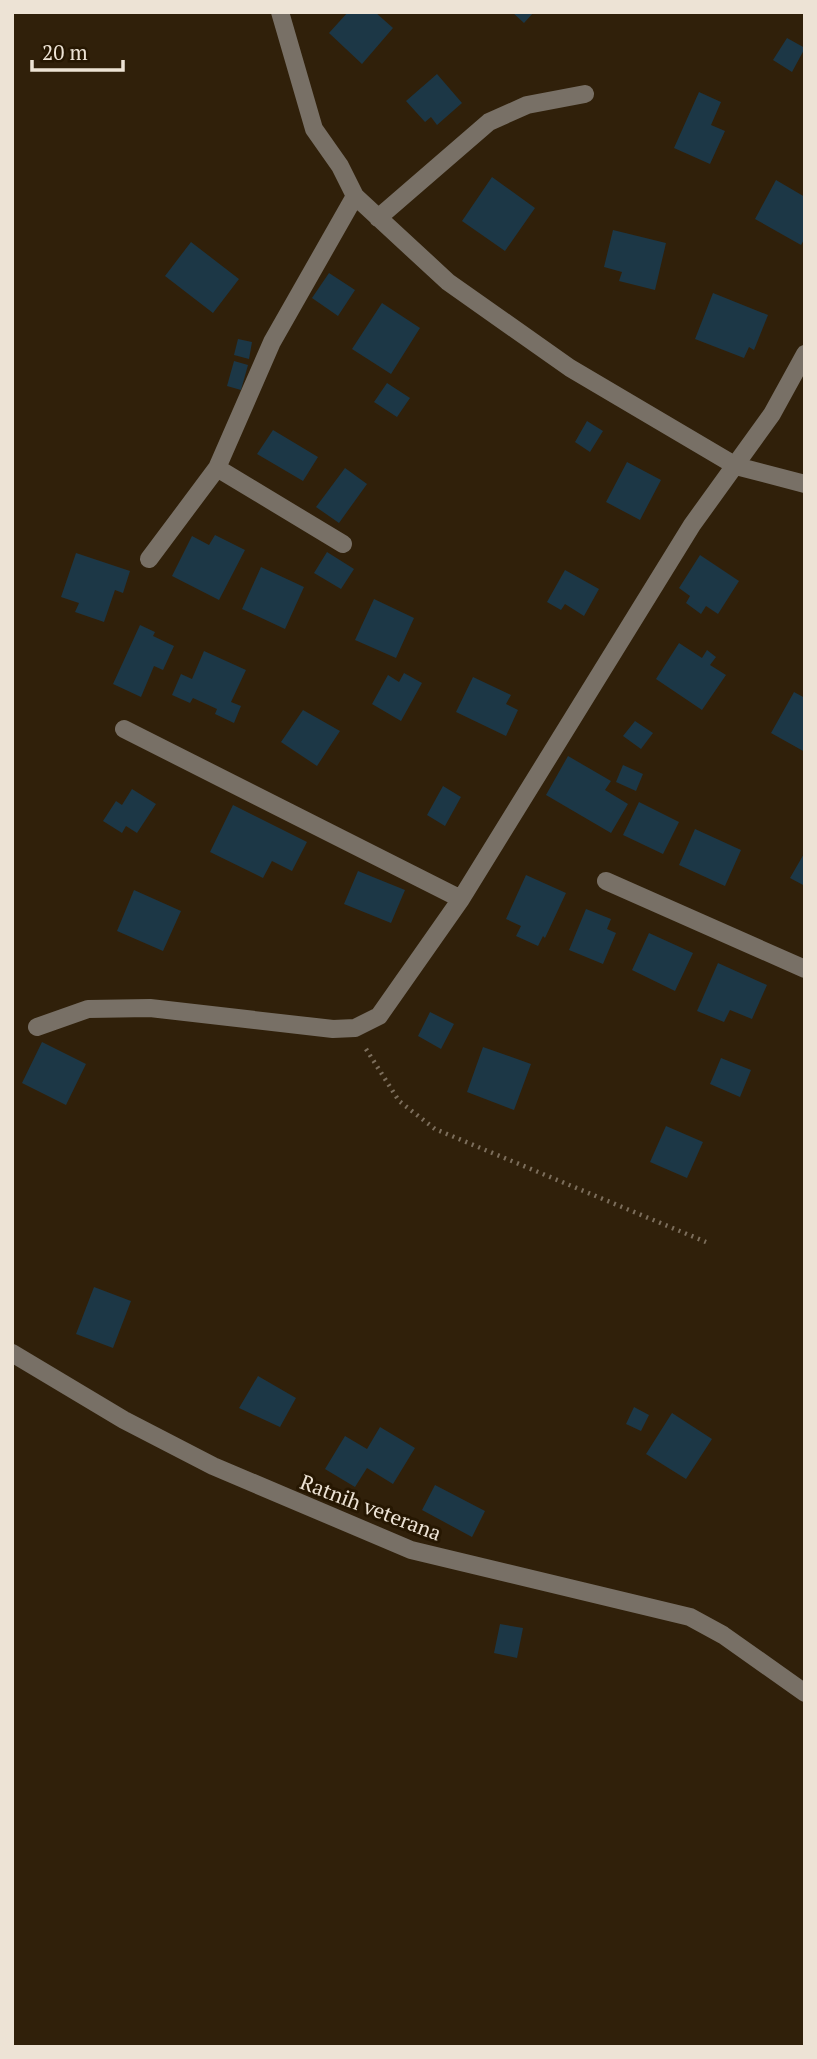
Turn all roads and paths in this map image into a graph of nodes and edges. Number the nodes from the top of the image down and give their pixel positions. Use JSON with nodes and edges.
{"nodes":[{"id":1,"x":280,"y":12,"type":"edge"},
{"id":2,"x":586,"y":94,"type":"dead end"},
{"id":3,"x":355,"y":196,"type":"junction"},
{"id":4,"x":378,"y":218,"type":"junction"},
{"id":5,"x":805,"y":354,"type":"edge"},
{"id":6,"x":736,"y":466,"type":"junction"},
{"id":7,"x":217,"y":468,"type":"junction"},
{"id":8,"x":805,"y":484,"type":"edge"},
{"id":9,"x":343,"y":544,"type":"dead end"},
{"id":10,"x":149,"y":559,"type":"dead end"},
{"id":11,"x":124,"y":729,"type":"dead end"},
{"id":12,"x":606,"y":881,"type":"dead end"},
{"id":13,"x":461,"y":899,"type":"junction"},
{"id":14,"x":805,"y":969,"type":"edge"},
{"id":15,"x":37,"y":1027,"type":"dead end"},
{"id":16,"x":355,"y":1028,"type":"junction"},
{"id":17,"x":706,"y":1242,"type":"dead end"},
{"id":18,"x":12,"y":1353,"type":"edge"},
{"id":19,"x":805,"y":1693,"type":"edge"}],
"edges":[{"from":1,"to":3,"type":"street"},
{"from":2,"to":4,"type":"street"},
{"from":3,"to":4,"type":"street"},
{"from":3,"to":7,"type":"street"},
{"from":4,"to":6,"type":"street"},
{"from":5,"to":6,"type":"street"},
{"from":6,"to":8,"type":"street"},
{"from":6,"to":13,"type":"street"},
{"from":7,"to":9,"type":"street"},
{"from":7,"to":10,"type":"street"},
{"from":11,"to":13,"type":"street"},
{"from":12,"to":14,"type":"street"},
{"from":13,"to":16,"type":"street"},
{"from":15,"to":16,"type":"street"},
{"from":16,"to":17,"type":"path"},
{"from":18,"to":19,"type":"street","name":"Ratnih veterana"}]}
